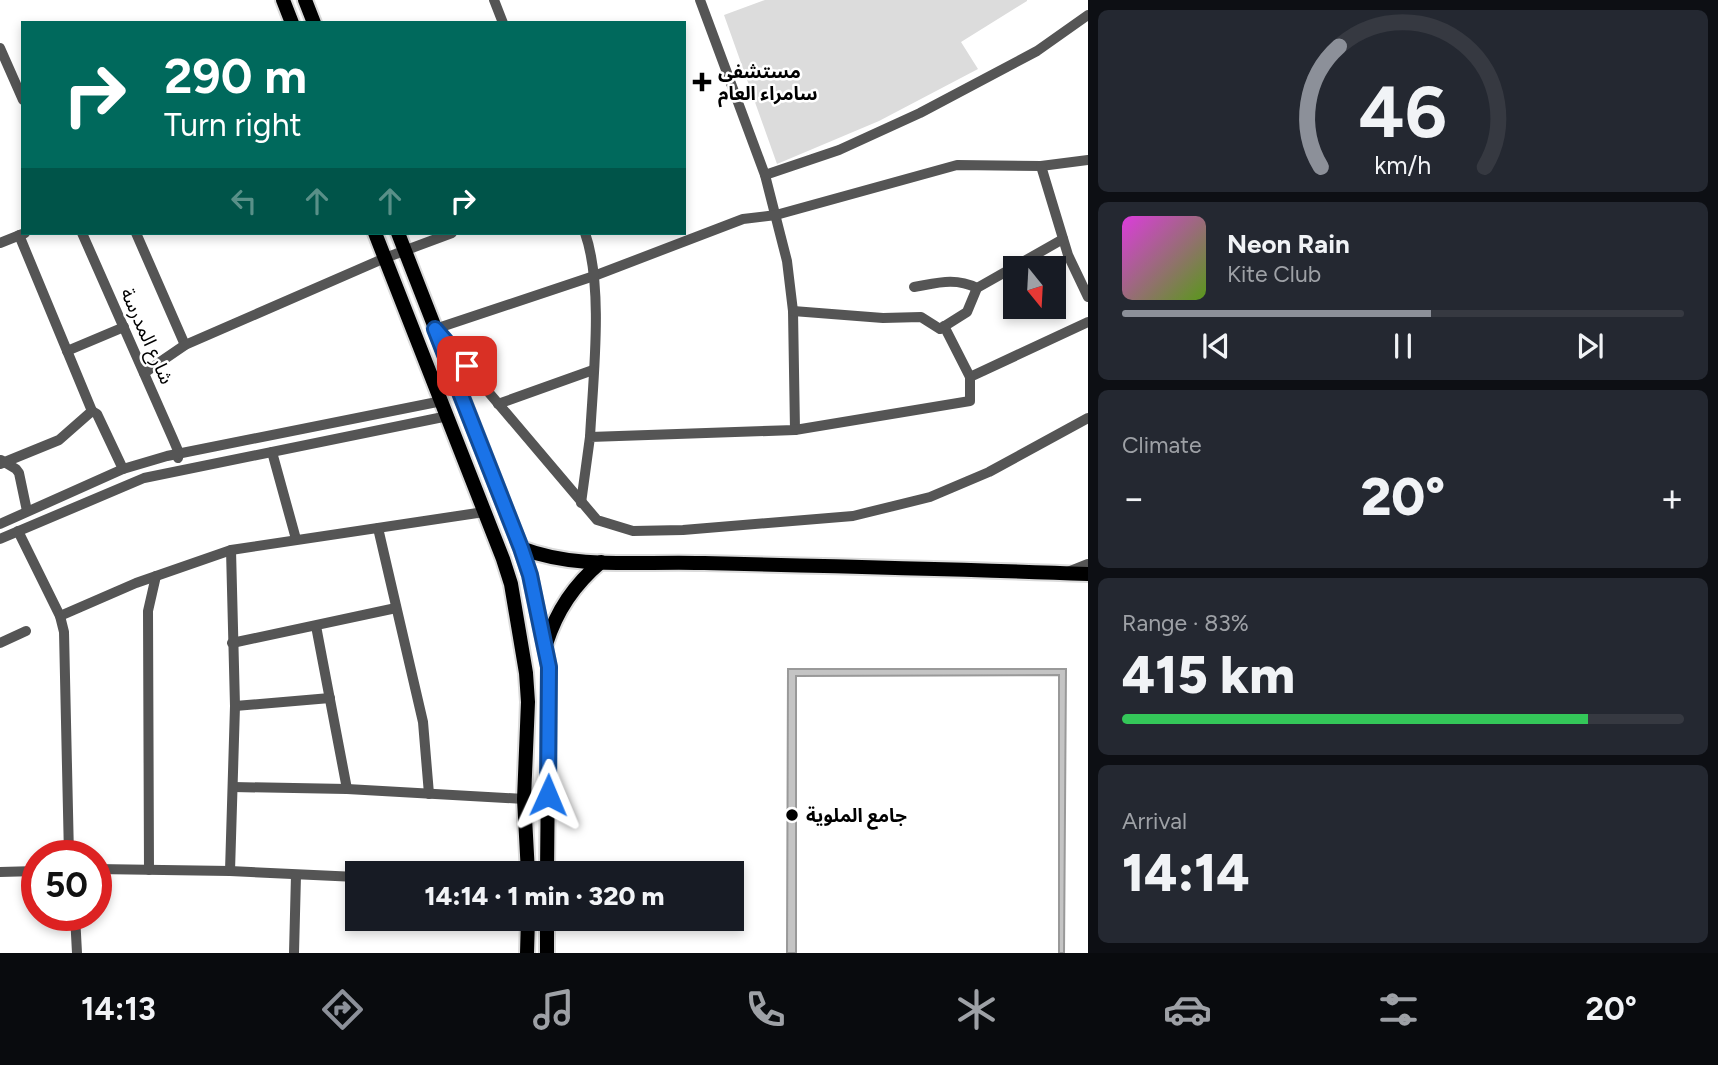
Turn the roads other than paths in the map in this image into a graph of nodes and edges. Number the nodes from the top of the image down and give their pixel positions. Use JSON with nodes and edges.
{"nodes":[{"id":1,"x":283,"y":0,"type":"edge"},
{"id":2,"x":305,"y":0,"type":"edge"},
{"id":3,"x":494,"y":0,"type":"edge"},
{"id":4,"x":700,"y":0,"type":"edge"},
{"id":5,"x":1088,"y":15,"type":"edge"},
{"id":6,"x":291,"y":21,"type":"edge"},
{"id":7,"x":313,"y":21,"type":"edge"},
{"id":8,"x":502,"y":21,"type":"edge"},
{"id":9,"x":0,"y":48,"type":"edge"},
{"id":10,"x":21,"y":95,"type":"edge"},
{"id":11,"x":1088,"y":160,"type":"edge"},
{"id":12,"x":1041,"y":166,"type":"junction"},
{"id":13,"x":765,"y":174,"type":"junction"},
{"id":14,"x":776,"y":215,"type":"junction"},
{"id":15,"x":21,"y":234,"type":"edge"},
{"id":16,"x":22,"y":235,"type":"edge"},
{"id":17,"x":83,"y":235,"type":"edge"},
{"id":18,"x":137,"y":235,"type":"edge"},
{"id":19,"x":376,"y":235,"type":"edge"},
{"id":20,"x":399,"y":235,"type":"edge"},
{"id":21,"x":446,"y":235,"type":"edge"},
{"id":22,"x":585,"y":235,"type":"edge"},
{"id":23,"x":1063,"y":239,"type":"junction"},
{"id":24,"x":0,"y":243,"type":"edge"},
{"id":25,"x":405,"y":250,"type":"junction"},
{"id":26,"x":385,"y":258,"type":"junction"},
{"id":27,"x":594,"y":275,"type":"junction"},
{"id":28,"x":914,"y":287,"type":"dead end"},
{"id":29,"x":976,"y":288,"type":"junction"},
{"id":30,"x":1088,"y":297,"type":"edge"},
{"id":31,"x":793,"y":311,"type":"junction"},
{"id":32,"x":1088,"y":322,"type":"edge"},
{"id":33,"x":944,"y":326,"type":"junction"},
{"id":34,"x":124,"y":327,"type":"junction"},
{"id":35,"x":435,"y":329,"type":"junction"},
{"id":36,"x":185,"y":345,"type":"junction"},
{"id":37,"x":67,"y":352,"type":"junction"},
{"id":38,"x":593,"y":370,"type":"junction"},
{"id":39,"x":144,"y":373,"type":"junction"},
{"id":40,"x":970,"y":377,"type":"junction"},
{"id":41,"x":442,"y":401,"type":"junction"},
{"id":42,"x":498,"y":404,"type":"junction"},
{"id":43,"x":92,"y":411,"type":"junction"},
{"id":44,"x":448,"y":416,"type":"junction"},
{"id":45,"x":1088,"y":418,"type":"edge"},
{"id":46,"x":795,"y":430,"type":"junction"},
{"id":47,"x":590,"y":437,"type":"junction"},
{"id":48,"x":271,"y":452,"type":"junction"},
{"id":49,"x":179,"y":453,"type":"junction"},
{"id":50,"x":1,"y":461,"type":"edge"},
{"id":51,"x":123,"y":470,"type":"junction"},
{"id":52,"x":169,"y":472,"type":"junction"},
{"id":53,"x":580,"y":503,"type":"junction"},
{"id":54,"x":27,"y":511,"type":"junction"},
{"id":55,"x":484,"y":512,"type":"junction"},
{"id":56,"x":0,"y":524,"type":"edge"},
{"id":57,"x":378,"y":528,"type":"junction"},
{"id":58,"x":18,"y":531,"type":"junction"},
{"id":59,"x":296,"y":539,"type":"junction"},
{"id":60,"x":0,"y":540,"type":"edge"},
{"id":61,"x":521,"y":548,"type":"junction"},
{"id":62,"x":231,"y":550,"type":"junction"},
{"id":63,"x":601,"y":562,"type":"junction"},
{"id":64,"x":1088,"y":564,"type":"edge"},
{"id":65,"x":1065,"y":573,"type":"junction"},
{"id":66,"x":1088,"y":574,"type":"edge"},
{"id":67,"x":156,"y":576,"type":"junction"},
{"id":68,"x":396,"y":608,"type":"junction"},
{"id":69,"x":60,"y":616,"type":"junction"},
{"id":70,"x":316,"y":626,"type":"junction"},
{"id":71,"x":26,"y":631,"type":"dead end"},
{"id":72,"x":0,"y":643,"type":"edge"},
{"id":73,"x":232,"y":643,"type":"junction"},
{"id":74,"x":545,"y":646,"type":"junction"},
{"id":75,"x":330,"y":698,"type":"junction"},
{"id":76,"x":235,"y":706,"type":"junction"},
{"id":77,"x":526,"y":768,"type":"junction"},
{"id":78,"x":549,"y":768,"type":"junction"},
{"id":79,"x":233,"y":787,"type":"junction"},
{"id":80,"x":347,"y":789,"type":"junction"},
{"id":81,"x":429,"y":794,"type":"junction"},
{"id":82,"x":524,"y":799,"type":"junction"},
{"id":83,"x":69,"y":840,"type":"edge"},
{"id":84,"x":527,"y":861,"type":"edge"},
{"id":85,"x":547,"y":861,"type":"edge"},
{"id":86,"x":112,"y":869,"type":"edge"},
{"id":87,"x":149,"y":870,"type":"junction"},
{"id":88,"x":21,"y":871,"type":"edge"},
{"id":89,"x":230,"y":871,"type":"junction"},
{"id":90,"x":0,"y":872,"type":"edge"},
{"id":91,"x":296,"y":875,"type":"junction"},
{"id":92,"x":345,"y":877,"type":"edge"},
{"id":93,"x":76,"y":931,"type":"edge"},
{"id":94,"x":528,"y":931,"type":"edge"},
{"id":95,"x":547,"y":931,"type":"edge"},
{"id":96,"x":77,"y":953,"type":"edge"},
{"id":97,"x":294,"y":953,"type":"edge"},
{"id":98,"x":527,"y":953,"type":"edge"},
{"id":99,"x":547,"y":953,"type":"edge"}],
"edges":[{"from":1,"to":6,"type":"main road"},
{"from":2,"to":7,"type":"main road"},
{"from":3,"to":8,"type":"street"},
{"from":4,"to":13,"type":"street"},
{"from":5,"to":13,"type":"street"},
{"from":9,"to":10,"type":"street"},
{"from":11,"to":12,"type":"street"},
{"from":12,"to":14,"type":"street"},
{"from":12,"to":23,"type":"street"},
{"from":13,"to":14,"type":"street"},
{"from":14,"to":27,"type":"street"},
{"from":14,"to":31,"type":"street"},
{"from":15,"to":24,"type":"street"},
{"from":16,"to":37,"type":"street"},
{"from":17,"to":34,"type":"street","name":"شارع المدرسة"},
{"from":18,"to":36,"type":"street"},
{"from":19,"to":26,"type":"main road"},
{"from":20,"to":25,"type":"main road"},
{"from":21,"to":25,"type":"street"},
{"from":22,"to":27,"type":"street"},
{"from":23,"to":29,"type":"street"},
{"from":23,"to":30,"type":"street"},
{"from":25,"to":26,"type":"street"},
{"from":25,"to":35,"type":"main road"},
{"from":26,"to":36,"type":"street"},
{"from":26,"to":41,"type":"main road"},
{"from":27,"to":35,"type":"street"},
{"from":27,"to":38,"type":"street"},
{"from":28,"to":29,"type":"street"},
{"from":29,"to":33,"type":"street"},
{"from":31,"to":33,"type":"street"},
{"from":31,"to":46,"type":"street"},
{"from":32,"to":40,"type":"street"},
{"from":33,"to":40,"type":"street"},
{"from":34,"to":37,"type":"street"},
{"from":34,"to":39,"type":"street","name":"شارع المدرسة"},
{"from":35,"to":42,"type":"street"},
{"from":35,"to":61,"type":"main road"},
{"from":36,"to":39,"type":"street"},
{"from":37,"to":43,"type":"street"},
{"from":38,"to":42,"type":"street"},
{"from":38,"to":47,"type":"street"},
{"from":39,"to":49,"type":"street","name":"شارع المدرسة"},
{"from":40,"to":46,"type":"street"},
{"from":41,"to":44,"type":"main road"},
{"from":41,"to":49,"type":"street"},
{"from":42,"to":53,"type":"street"},
{"from":43,"to":50,"type":"street"},
{"from":43,"to":51,"type":"street"},
{"from":44,"to":48,"type":"street"},
{"from":44,"to":55,"type":"main road"},
{"from":45,"to":53,"type":"street"},
{"from":46,"to":47,"type":"street"},
{"from":47,"to":53,"type":"street"},
{"from":48,"to":52,"type":"street"},
{"from":48,"to":59,"type":"street"},
{"from":49,"to":51,"type":"street"},
{"from":49,"to":52,"type":"street"},
{"from":50,"to":54,"type":"street"},
{"from":51,"to":54,"type":"street"},
{"from":52,"to":58,"type":"street"},
{"from":54,"to":56,"type":"street"},
{"from":55,"to":57,"type":"street"},
{"from":55,"to":77,"type":"main road"},
{"from":57,"to":59,"type":"street"},
{"from":57,"to":68,"type":"street"},
{"from":58,"to":60,"type":"street"},
{"from":58,"to":69,"type":"street"},
{"from":59,"to":62,"type":"street"},
{"from":61,"to":63,"type":"main road"},
{"from":61,"to":74,"type":"main road"},
{"from":62,"to":67,"type":"street"},
{"from":62,"to":73,"type":"street"},
{"from":63,"to":65,"type":"main road"},
{"from":63,"to":74,"type":"main road"},
{"from":64,"to":65,"type":"street"},
{"from":65,"to":66,"type":"main road"},
{"from":67,"to":69,"type":"street"},
{"from":67,"to":87,"type":"street"},
{"from":68,"to":70,"type":"street"},
{"from":68,"to":81,"type":"street"},
{"from":69,"to":83,"type":"street"},
{"from":70,"to":73,"type":"street"},
{"from":70,"to":75,"type":"street"},
{"from":71,"to":72,"type":"street"},
{"from":73,"to":76,"type":"street"},
{"from":74,"to":78,"type":"main road"},
{"from":75,"to":76,"type":"street"},
{"from":75,"to":80,"type":"street"},
{"from":76,"to":79,"type":"street"},
{"from":77,"to":78,"type":"main road"},
{"from":77,"to":82,"type":"main road"},
{"from":78,"to":85,"type":"main road"},
{"from":79,"to":80,"type":"street"},
{"from":79,"to":89,"type":"street"},
{"from":80,"to":81,"type":"street"},
{"from":81,"to":82,"type":"street"},
{"from":82,"to":84,"type":"main road"},
{"from":86,"to":87,"type":"street"},
{"from":87,"to":89,"type":"street"},
{"from":88,"to":90,"type":"street"},
{"from":89,"to":91,"type":"street"},
{"from":91,"to":92,"type":"street"},
{"from":91,"to":97,"type":"street"},
{"from":93,"to":96,"type":"street"},
{"from":94,"to":98,"type":"main road"},
{"from":95,"to":99,"type":"main road"}]}
